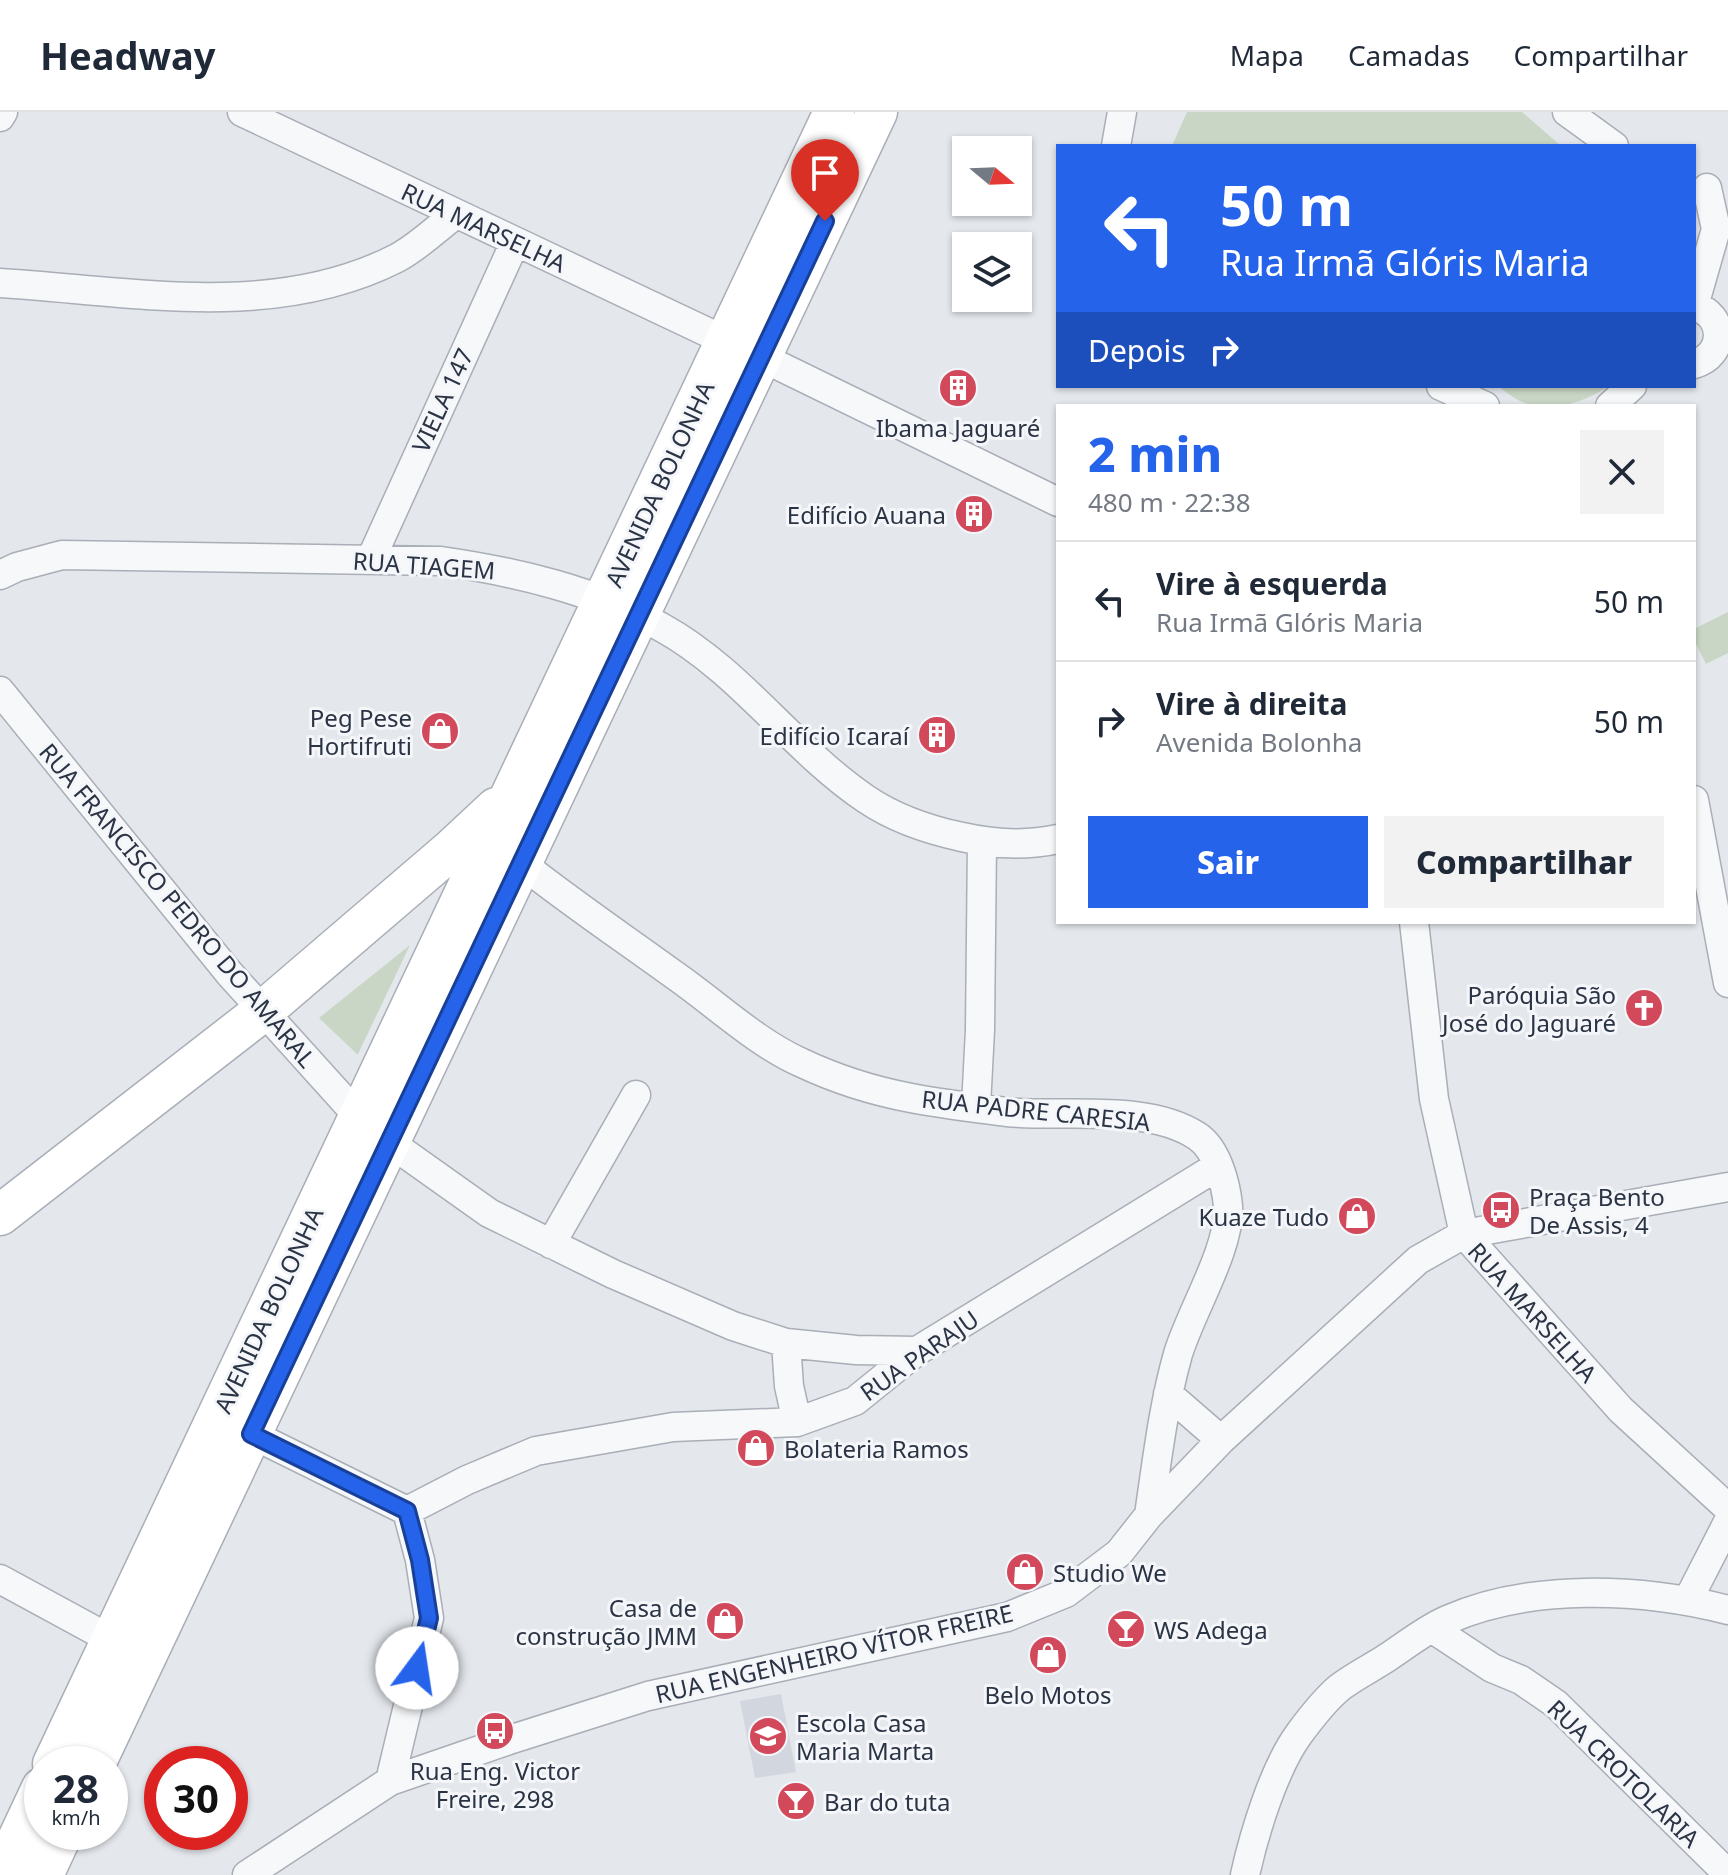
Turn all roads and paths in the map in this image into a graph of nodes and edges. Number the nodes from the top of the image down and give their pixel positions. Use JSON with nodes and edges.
{"nodes":[{"id":1,"x":242,"y":112,"type":"edge"},
{"id":2,"x":834,"y":112,"type":"edge"},
{"id":3,"x":877,"y":112,"type":"edge"},
{"id":4,"x":1122,"y":112,"type":"edge"},
{"id":5,"x":1567,"y":112,"type":"edge"},
{"id":6,"x":1116,"y":144,"type":"edge"},
{"id":7,"x":1611,"y":144,"type":"edge"},
{"id":8,"x":1710,"y":188,"type":"edge"},
{"id":9,"x":456,"y":214,"type":"junction"},
{"id":10,"x":515,"y":242,"type":"junction"},
{"id":11,"x":0,"y":283,"type":"edge"},
{"id":12,"x":1696,"y":299,"type":"edge"},
{"id":13,"x":1696,"y":307,"type":"edge"},
{"id":14,"x":1723,"y":343,"type":"edge"},
{"id":15,"x":743,"y":349,"type":"junction"},
{"id":16,"x":1696,"y":363,"type":"edge"},
{"id":17,"x":1445,"y":388,"type":"edge"},
{"id":18,"x":1630,"y":388,"type":"edge"},
{"id":19,"x":1481,"y":404,"type":"edge"},
{"id":20,"x":1612,"y":404,"type":"edge"},
{"id":21,"x":1056,"y":501,"type":"edge"},
{"id":22,"x":371,"y":559,"type":"junction"},
{"id":23,"x":0,"y":575,"type":"edge"},
{"id":24,"x":620,"y":609,"type":"junction"},
{"id":25,"x":0,"y":691,"type":"edge"},
{"id":26,"x":1696,"y":806,"type":"edge"},
{"id":27,"x":1056,"y":839,"type":"edge"},
{"id":28,"x":982,"y":841,"type":"junction"},
{"id":29,"x":468,"y":852,"type":"junction"},
{"id":30,"x":521,"y":863,"type":"junction"},
{"id":31,"x":1718,"y":872,"type":"edge"},
{"id":32,"x":1414,"y":924,"type":"edge"},
{"id":33,"x":1728,"y":983,"type":"edge"},
{"id":34,"x":263,"y":1011,"type":"junction"},
{"id":35,"x":636,"y":1095,"type":"dead end"},
{"id":36,"x":976,"y":1106,"type":"junction"},
{"id":37,"x":359,"y":1117,"type":"junction"},
{"id":38,"x":389,"y":1142,"type":"junction"},
{"id":39,"x":1218,"y":1166,"type":"junction"},
{"id":40,"x":1728,"y":1187,"type":"edge"},
{"id":41,"x":0,"y":1215,"type":"edge"},
{"id":42,"x":1464,"y":1234,"type":"junction"},
{"id":43,"x":551,"y":1244,"type":"junction"},
{"id":44,"x":786,"y":1343,"type":"junction"},
{"id":45,"x":917,"y":1351,"type":"junction"},
{"id":46,"x":1168,"y":1394,"type":"junction"},
{"id":47,"x":797,"y":1422,"type":"junction"},
{"id":48,"x":251,"y":1434,"type":"junction"},
{"id":49,"x":1221,"y":1440,"type":"junction"},
{"id":50,"x":1728,"y":1508,"type":"edge"},
{"id":51,"x":407,"y":1511,"type":"junction"},
{"id":52,"x":1149,"y":1515,"type":"junction"},
{"id":53,"x":1728,"y":1522,"type":"edge"},
{"id":54,"x":0,"y":1579,"type":"edge"},
{"id":55,"x":1688,"y":1600,"type":"junction"},
{"id":56,"x":1728,"y":1610,"type":"edge"},
{"id":57,"x":1433,"y":1629,"type":"junction"},
{"id":58,"x":112,"y":1640,"type":"junction"},
{"id":59,"x":62,"y":1746,"type":"edge"},
{"id":60,"x":104,"y":1746,"type":"edge"},
{"id":61,"x":390,"y":1781,"type":"junction"},
{"id":62,"x":24,"y":1826,"type":"edge"},
{"id":63,"x":55,"y":1850,"type":"edge"},
{"id":64,"x":1728,"y":1874,"type":"edge"},
{"id":65,"x":1,"y":1875,"type":"edge"},
{"id":66,"x":43,"y":1875,"type":"edge"},
{"id":67,"x":247,"y":1875,"type":"edge"},
{"id":68,"x":1245,"y":1875,"type":"edge"}],
"edges":[{"from":1,"to":9,"type":"street","name":"RUA MARSELHA"},
{"from":2,"to":15,"type":"main road","name":"AVENIDA BOLONHA"},
{"from":3,"to":15,"type":"main road","name":"AVENIDA BOLONHA"},
{"from":4,"to":6,"type":"street"},
{"from":5,"to":7,"type":"street"},
{"from":8,"to":12,"type":"street"},
{"from":9,"to":10,"type":"street","name":"RUA MARSELHA"},
{"from":9,"to":11,"type":"street"},
{"from":10,"to":15,"type":"street","name":"RUA MARSELHA"},
{"from":10,"to":22,"type":"street","name":"VIELA 147"},
{"from":13,"to":14,"type":"street"},
{"from":14,"to":16,"type":"street"},
{"from":15,"to":21,"type":"street","name":"RUA MARSELHA"},
{"from":15,"to":24,"type":"main road","name":"AVENIDA BOLONHA"},
{"from":17,"to":19,"type":"street"},
{"from":18,"to":20,"type":"street"},
{"from":22,"to":23,"type":"street","name":"RUA TIAGEM"},
{"from":22,"to":24,"type":"street","name":"RUA TIAGEM"},
{"from":24,"to":28,"type":"street","name":"RUA TIAGEM"},
{"from":24,"to":29,"type":"main road","name":"AVENIDA BOLONHA"},
{"from":24,"to":30,"type":"main road","name":"AVENIDA BOLONHA"},
{"from":25,"to":34,"type":"street","name":"RUA FRANCISCO PEDRO DO AMARAL"},
{"from":26,"to":31,"type":"street"},
{"from":27,"to":28,"type":"street","name":"RUA TIAGEM"},
{"from":28,"to":36,"type":"street"},
{"from":29,"to":30,"type":"street"},
{"from":29,"to":34,"type":"main road"},
{"from":29,"to":37,"type":"main road","name":"AVENIDA BOLONHA"},
{"from":30,"to":36,"type":"street","name":"RUA PADRE CARESIA"},
{"from":30,"to":38,"type":"main road","name":"AVENIDA BOLONHA"},
{"from":31,"to":33,"type":"street"},
{"from":32,"to":42,"type":"street","name":"RUA MARSELHA"},
{"from":34,"to":37,"type":"street","name":"RUA FRANCISCO PEDRO DO AMARAL"},
{"from":34,"to":41,"type":"main road"},
{"from":35,"to":43,"type":"street"},
{"from":36,"to":39,"type":"street","name":"RUA PADRE CARESIA"},
{"from":37,"to":58,"type":"main road","name":"AVENIDA BOLONHA"},
{"from":38,"to":43,"type":"street"},
{"from":38,"to":48,"type":"main road","name":"AVENIDA BOLONHA"},
{"from":39,"to":45,"type":"street","name":"RUA PARAJU"},
{"from":39,"to":46,"type":"street","name":"RUA PADRE CARESIA"},
{"from":40,"to":42,"type":"street","name":"RUA ENGENHEIRO VÍTOR FREIRE"},
{"from":42,"to":49,"type":"street","name":"RUA ENGENHEIRO VÍTOR FREIRE"},
{"from":42,"to":50,"type":"street","name":"RUA MARSELHA"},
{"from":43,"to":44,"type":"street"},
{"from":44,"to":45,"type":"street"},
{"from":44,"to":47,"type":"street"},
{"from":45,"to":47,"type":"street","name":"RUA PARAJU"},
{"from":46,"to":49,"type":"street"},
{"from":46,"to":52,"type":"street","name":"RUA PADRE CARESIA"},
{"from":47,"to":51,"type":"street","name":"RUA PARAJU"},
{"from":48,"to":51,"type":"street"},
{"from":48,"to":60,"type":"main road","name":"AVENIDA BOLONHA"},
{"from":49,"to":52,"type":"street","name":"RUA ENGENHEIRO VÍTOR FREIRE"},
{"from":51,"to":61,"type":"street"},
{"from":52,"to":61,"type":"street","name":"RUA ENGENHEIRO VÍTOR FREIRE"},
{"from":53,"to":55,"type":"street"},
{"from":54,"to":58,"type":"street"},
{"from":55,"to":56,"type":"street"},
{"from":55,"to":57,"type":"street"},
{"from":57,"to":64,"type":"street","name":"RUA CROTOLARIA"},
{"from":57,"to":68,"type":"street"},
{"from":58,"to":59,"type":"main road","name":"AVENIDA BOLONHA"},
{"from":61,"to":67,"type":"street","name":"RUA ENGENHEIRO VÍTOR FREIRE"},
{"from":62,"to":65,"type":"main road"},
{"from":63,"to":66,"type":"main road"}]}
